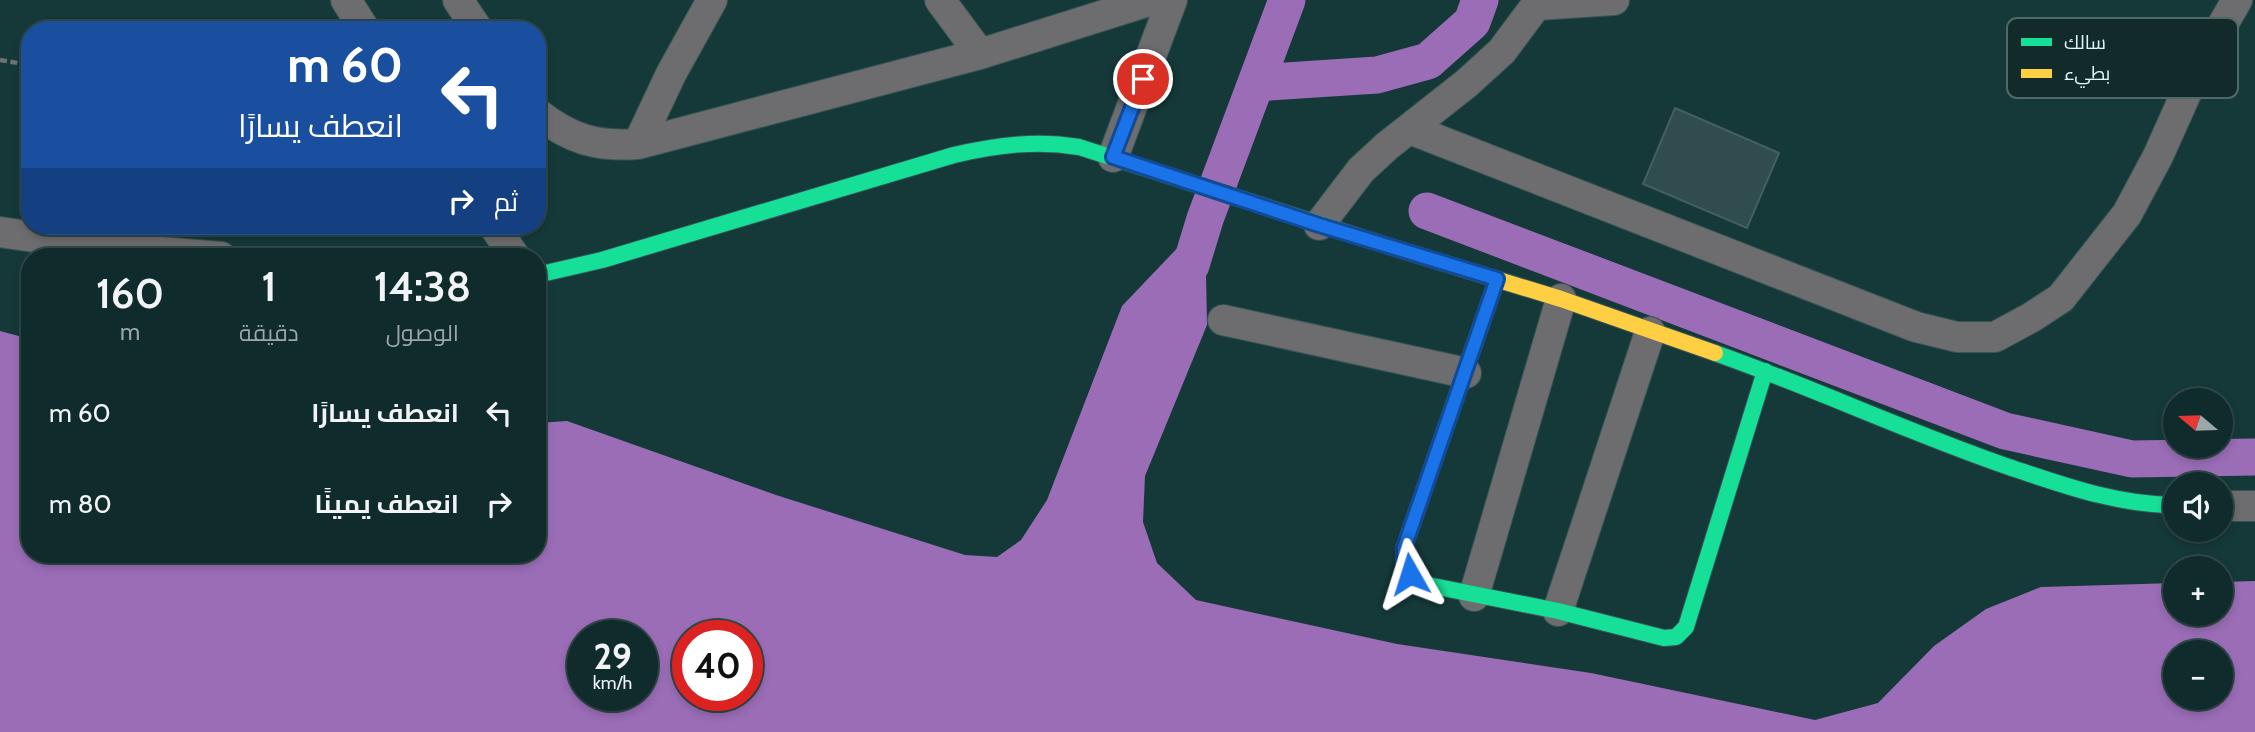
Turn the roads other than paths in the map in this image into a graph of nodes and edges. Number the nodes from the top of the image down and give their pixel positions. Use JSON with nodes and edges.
{"nodes":[{"id":1,"x":346,"y":0,"type":"edge"},
{"id":2,"x":458,"y":0,"type":"edge"},
{"id":3,"x":712,"y":0,"type":"edge"},
{"id":4,"x":940,"y":0,"type":"edge"},
{"id":5,"x":1152,"y":0,"type":"edge"},
{"id":6,"x":1172,"y":0,"type":"edge"},
{"id":7,"x":1614,"y":0,"type":"edge"},
{"id":8,"x":2237,"y":0,"type":"edge"},
{"id":9,"x":1539,"y":2,"type":"edge"},
{"id":10,"x":2227,"y":18,"type":"edge"},
{"id":11,"x":359,"y":21,"type":"edge"},
{"id":12,"x":472,"y":21,"type":"edge"},
{"id":13,"x":980,"y":54,"type":"junction"},
{"id":14,"x":2184,"y":98,"type":"edge"},
{"id":15,"x":546,"y":120,"type":"edge"},
{"id":16,"x":1410,"y":130,"type":"junction"},
{"id":17,"x":638,"y":144,"type":"junction"},
{"id":18,"x":1123,"y":160,"type":"junction"},
{"id":19,"x":1306,"y":221,"type":"junction"},
{"id":20,"x":0,"y":232,"type":"edge"},
{"id":21,"x":111,"y":248,"type":"edge"},
{"id":22,"x":546,"y":273,"type":"edge"},
{"id":23,"x":1497,"y":279,"type":"junction"},
{"id":24,"x":1561,"y":299,"type":"junction"},
{"id":25,"x":1223,"y":320,"type":"dead end"},
{"id":26,"x":1650,"y":332,"type":"junction"},
{"id":27,"x":1765,"y":371,"type":"junction"},
{"id":28,"x":1466,"y":373,"type":"junction"},
{"id":29,"x":2163,"y":505,"type":"edge"},
{"id":30,"x":2233,"y":506,"type":"edge"},
{"id":31,"x":2255,"y":506,"type":"edge"},
{"id":32,"x":1474,"y":596,"type":"junction"},
{"id":33,"x":1558,"y":611,"type":"junction"}],
"edges":[{"from":1,"to":11,"type":"street"},
{"from":2,"to":12,"type":"street"},
{"from":3,"to":17,"type":"street"},
{"from":4,"to":13,"type":"street"},
{"from":5,"to":13,"type":"street"},
{"from":6,"to":18,"type":"street"},
{"from":7,"to":9,"type":"street"},
{"from":8,"to":10,"type":"street"},
{"from":9,"to":16,"type":"street"},
{"from":13,"to":17,"type":"street"},
{"from":14,"to":16,"type":"street"},
{"from":15,"to":17,"type":"street"},
{"from":16,"to":19,"type":"street"},
{"from":18,"to":19,"type":"street"},
{"from":18,"to":22,"type":"street"},
{"from":19,"to":23,"type":"street"},
{"from":20,"to":21,"type":"street"},
{"from":23,"to":24,"type":"street"},
{"from":23,"to":28,"type":"street"},
{"from":24,"to":26,"type":"street"},
{"from":24,"to":32,"type":"street"},
{"from":25,"to":28,"type":"street"},
{"from":26,"to":27,"type":"street"},
{"from":26,"to":33,"type":"street"},
{"from":27,"to":29,"type":"street"},
{"from":27,"to":33,"type":"street"},
{"from":28,"to":32,"type":"street"},
{"from":30,"to":31,"type":"street"},
{"from":32,"to":33,"type":"street"}]}
